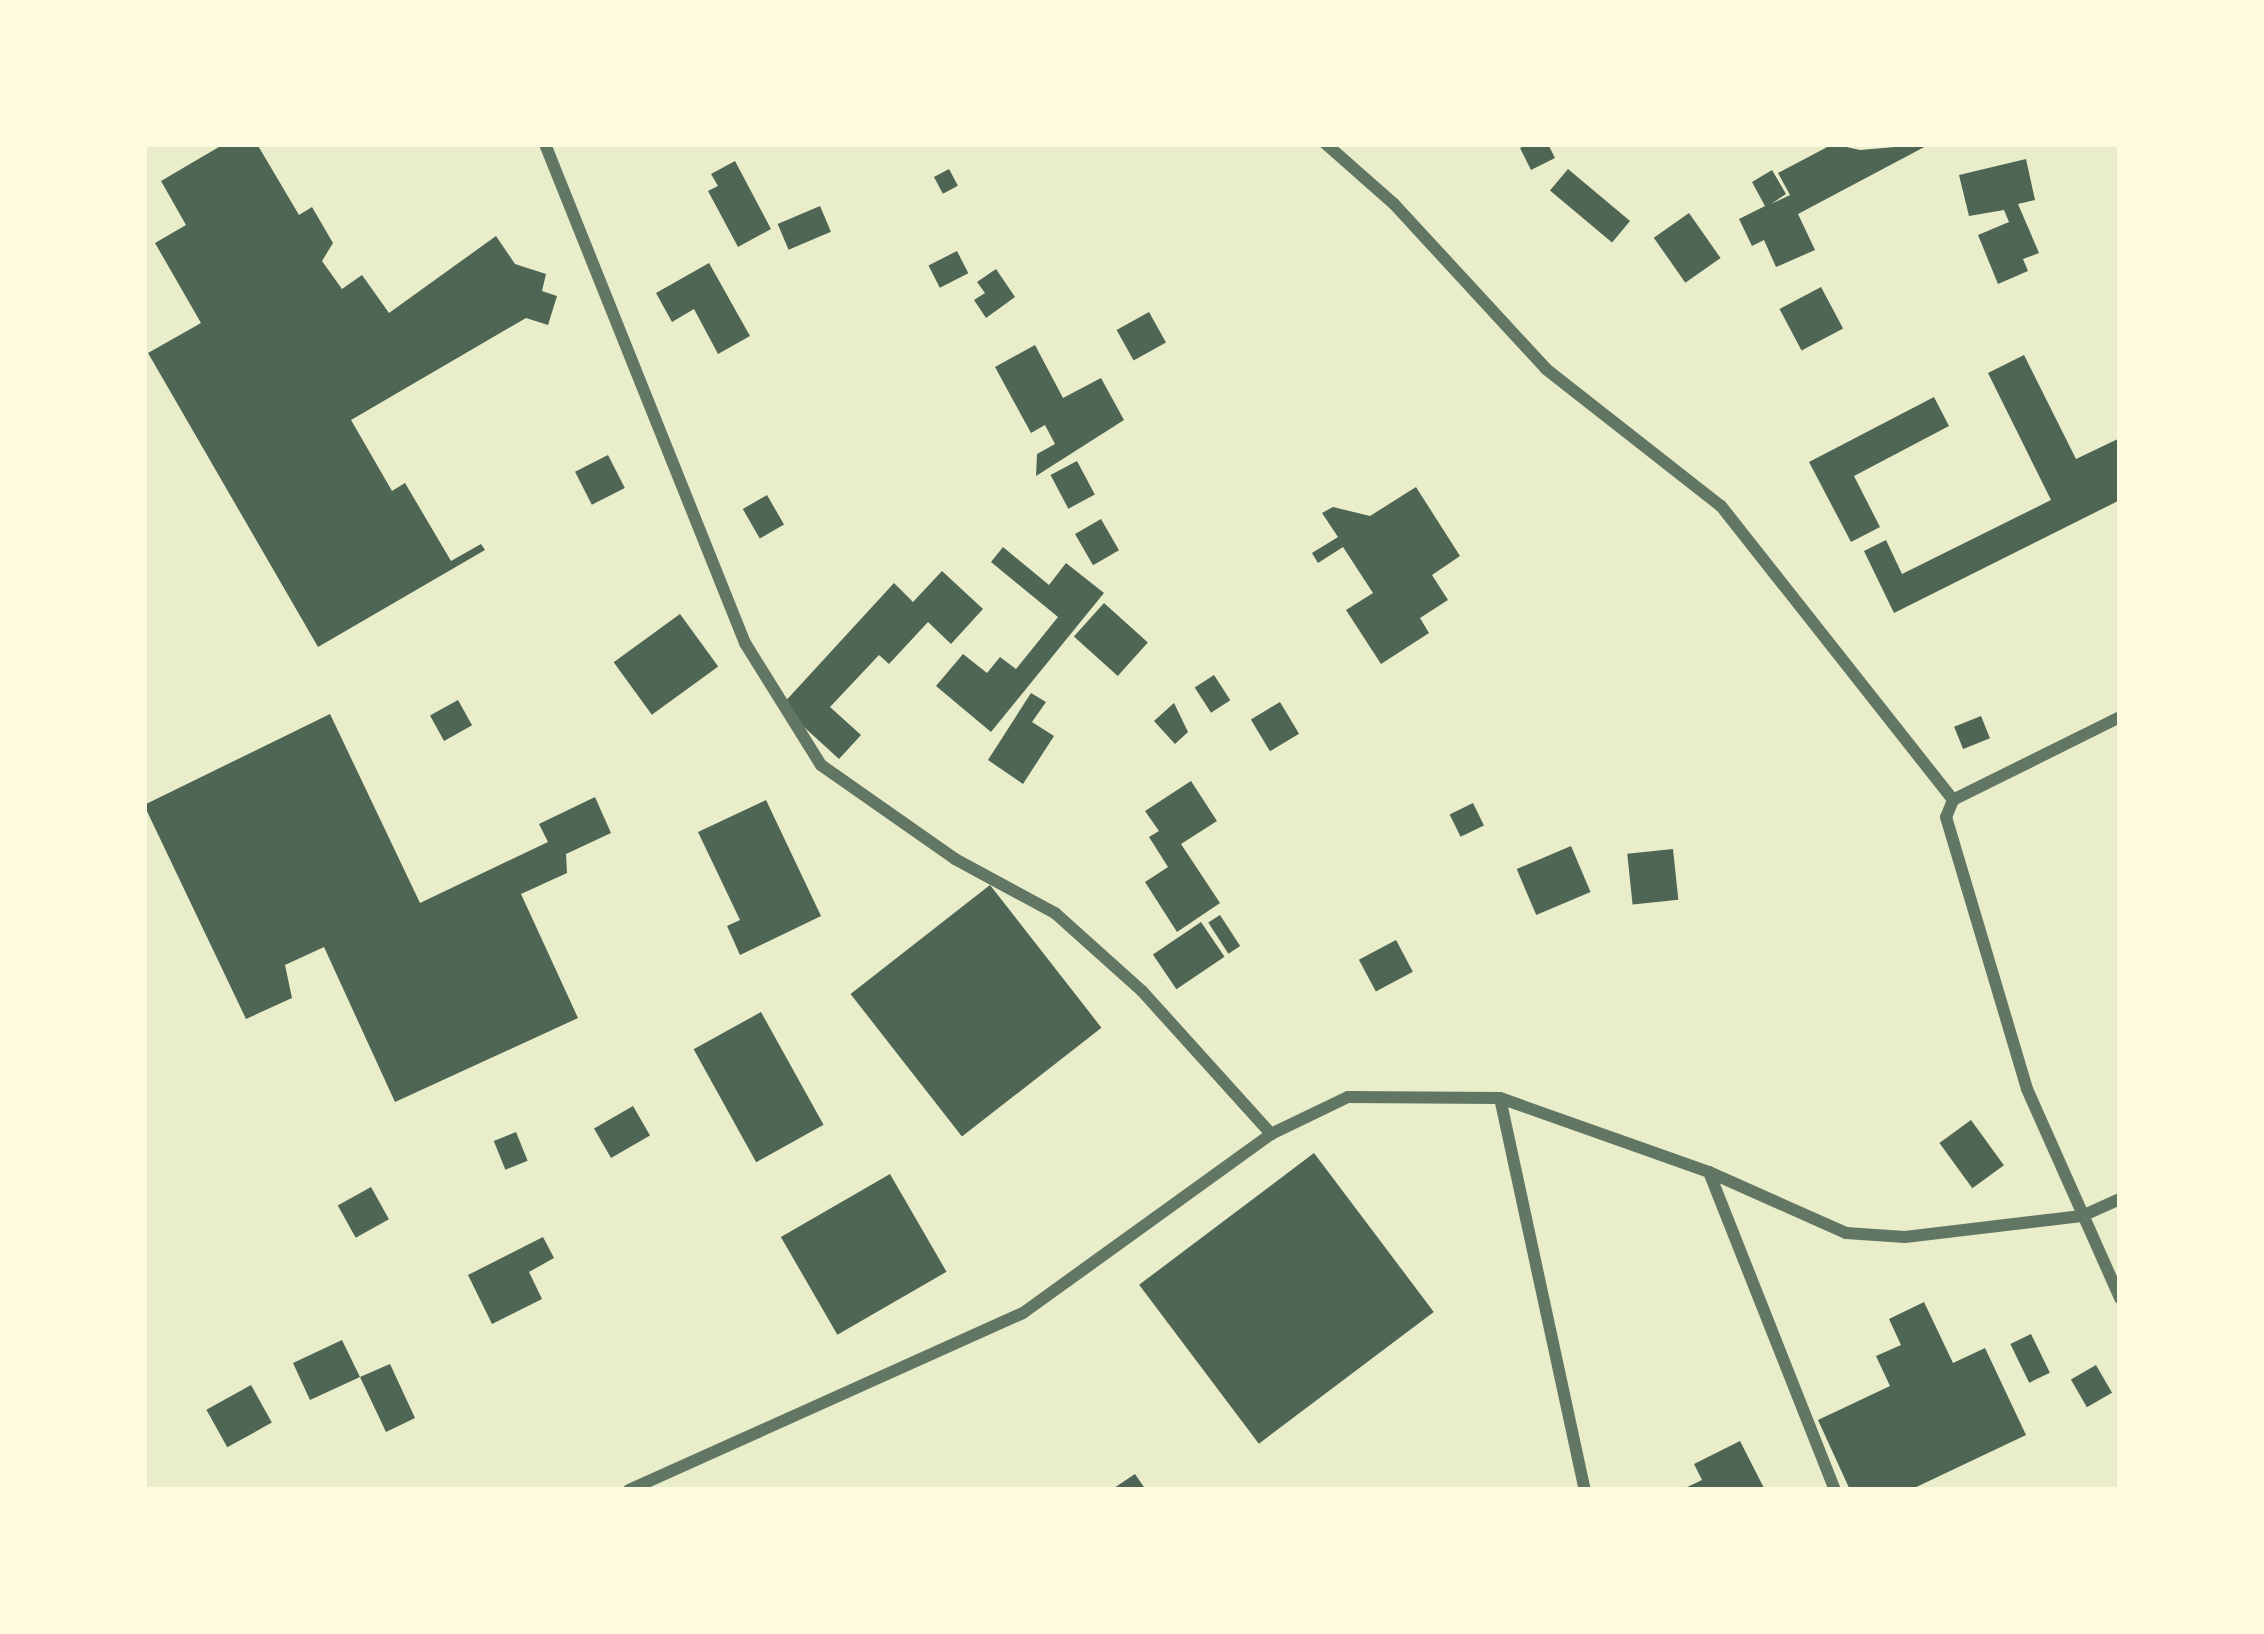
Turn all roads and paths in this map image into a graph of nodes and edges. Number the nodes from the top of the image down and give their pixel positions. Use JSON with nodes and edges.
{"nodes":[{"id":1,"x":545,"y":144,"type":"edge"},
{"id":2,"x":1326,"y":144,"type":"edge"},
{"id":3,"x":2120,"y":716,"type":"edge"},
{"id":4,"x":1953,"y":800,"type":"junction"},
{"id":5,"x":1501,"y":1098,"type":"junction"},
{"id":6,"x":1271,"y":1134,"type":"junction"},
{"id":7,"x":1709,"y":1172,"type":"junction"},
{"id":8,"x":2120,"y":1199,"type":"edge"},
{"id":9,"x":2083,"y":1216,"type":"junction"},
{"id":10,"x":2120,"y":1298,"type":"edge"},
{"id":11,"x":629,"y":1490,"type":"edge"},
{"id":12,"x":1585,"y":1490,"type":"edge"},
{"id":13,"x":1834,"y":1490,"type":"edge"}],
"edges":[{"from":1,"to":6,"type":"street"},
{"from":2,"to":4,"type":"street"},
{"from":3,"to":4,"type":"street"},
{"from":4,"to":9,"type":"street"},
{"from":5,"to":6,"type":"street"},
{"from":5,"to":7,"type":"street"},
{"from":5,"to":12,"type":"street"},
{"from":6,"to":11,"type":"street"},
{"from":7,"to":9,"type":"street"},
{"from":7,"to":13,"type":"street"},
{"from":8,"to":9,"type":"street"},
{"from":9,"to":10,"type":"street"}]}
